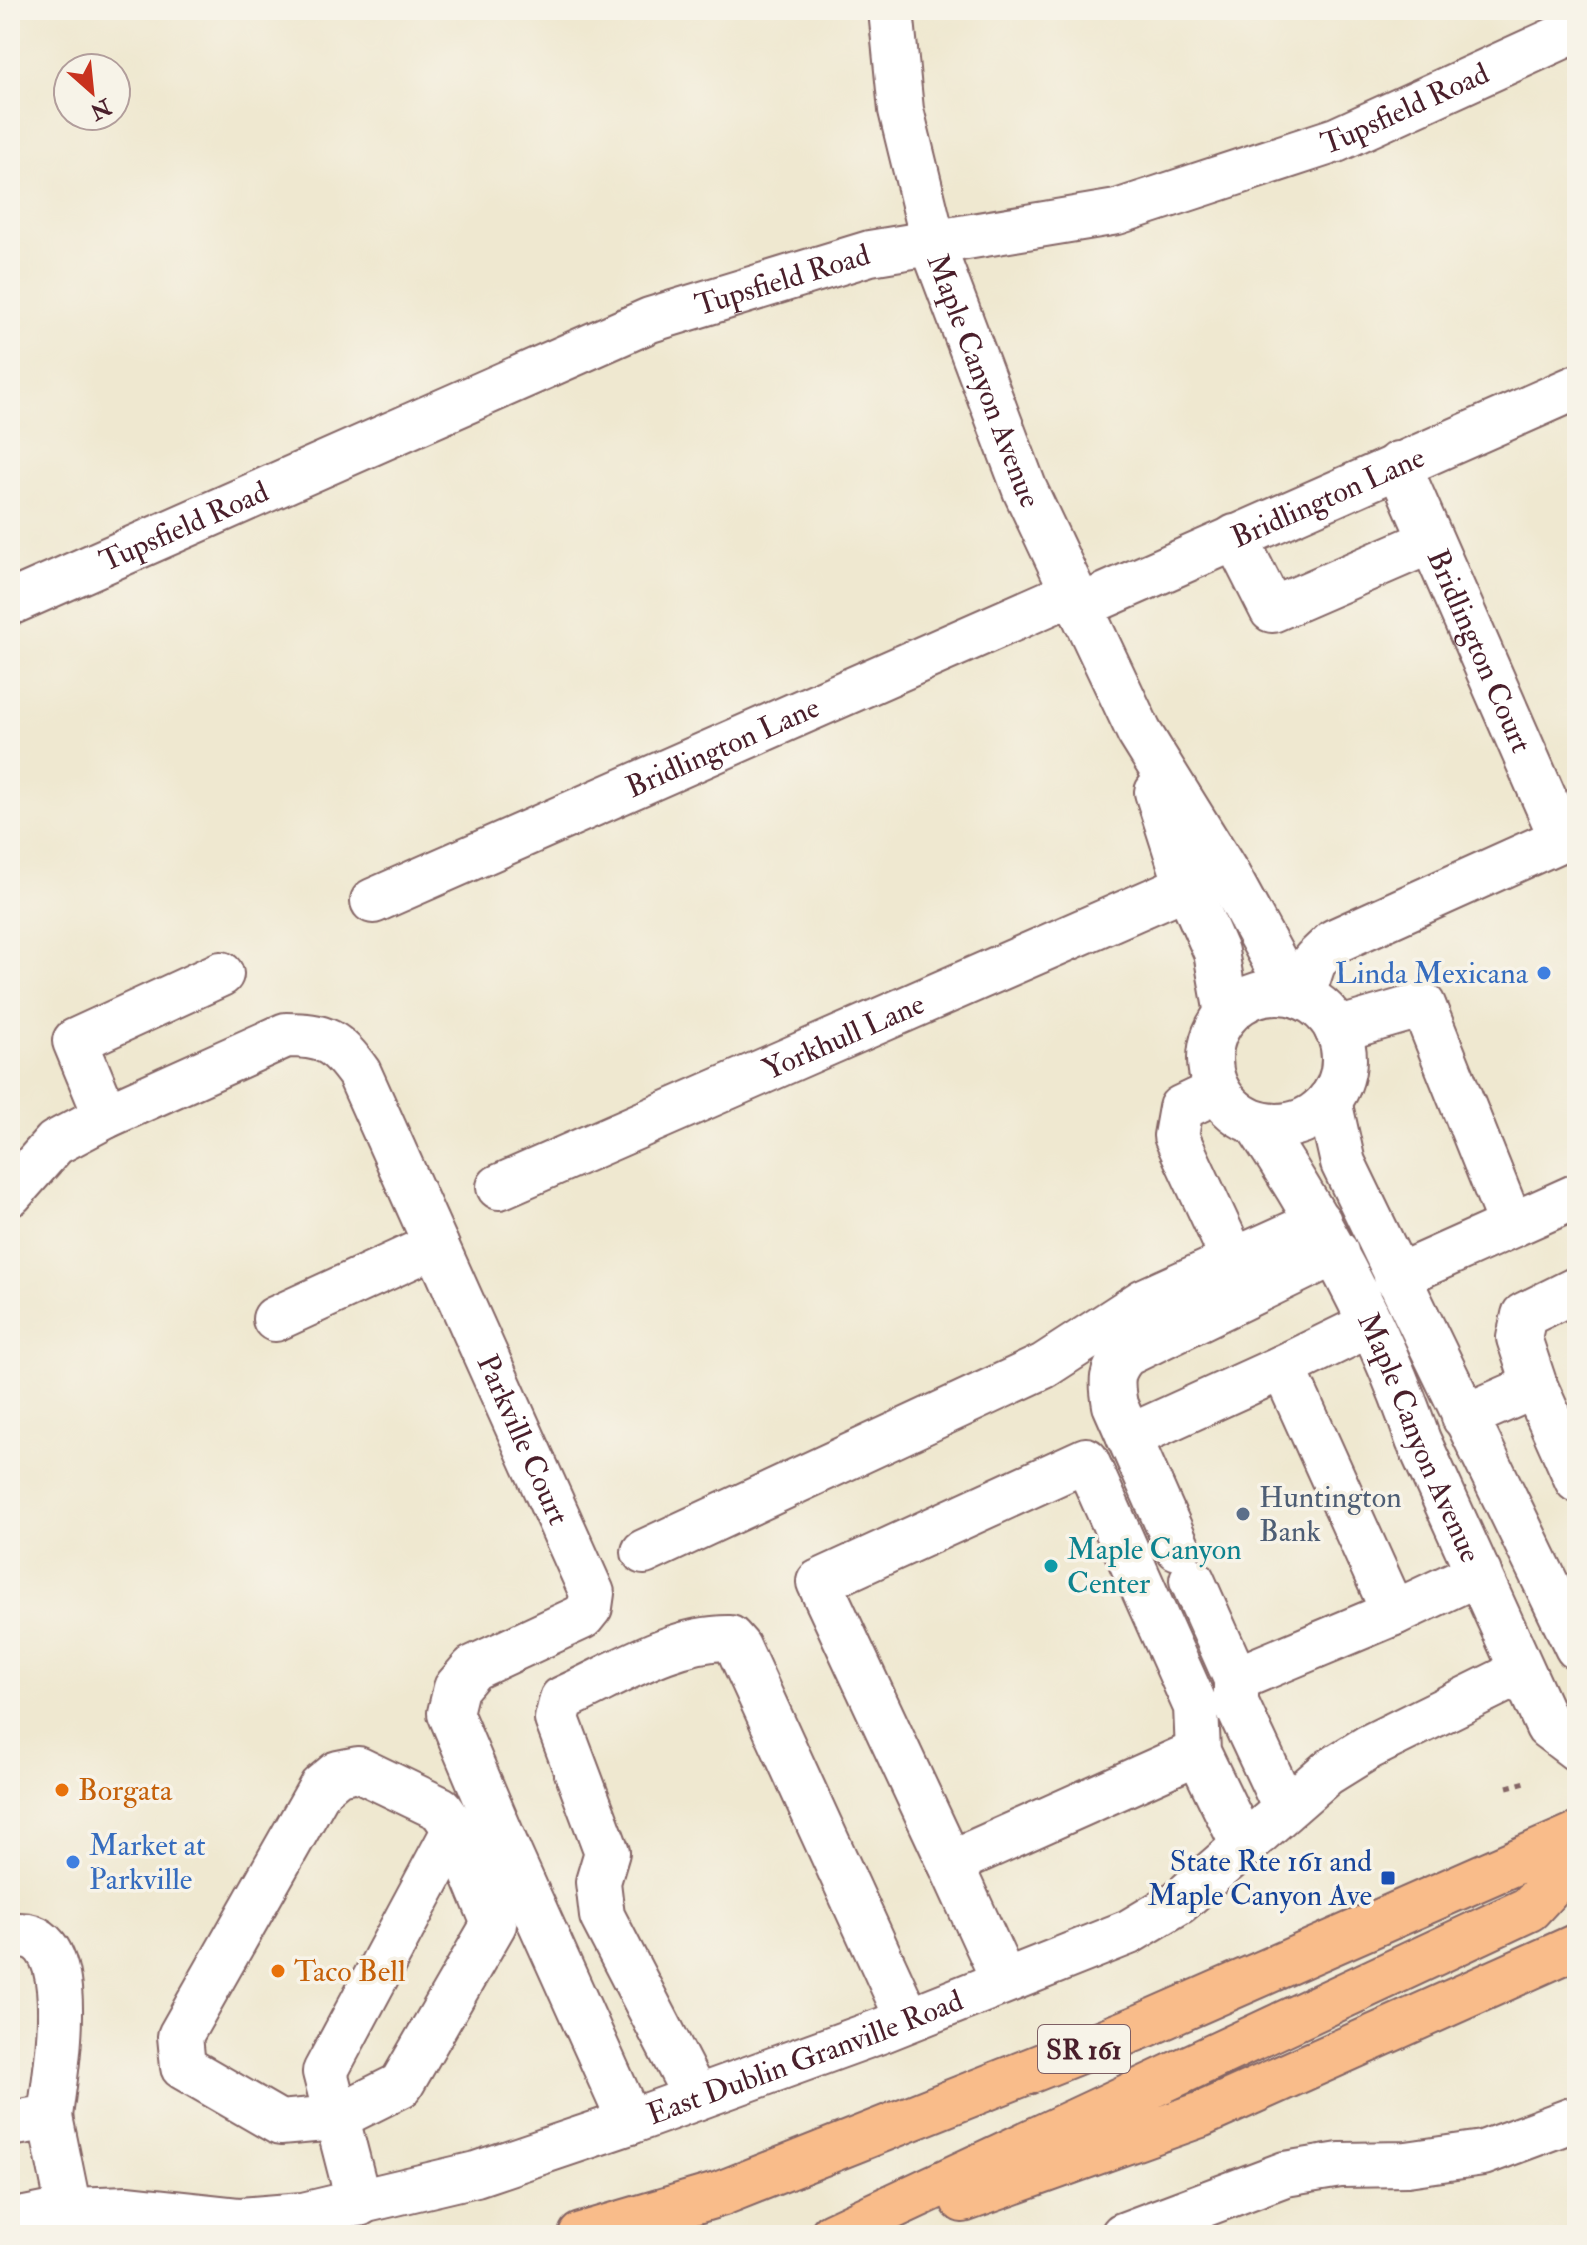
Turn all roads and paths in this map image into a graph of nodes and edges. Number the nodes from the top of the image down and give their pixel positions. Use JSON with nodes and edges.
{"nodes":[{"id":1,"x":891,"y":10,"type":"edge"},
{"id":2,"x":1577,"y":30,"type":"edge"},
{"id":3,"x":936,"y":245,"type":"junction"},
{"id":4,"x":1577,"y":387,"type":"edge"},
{"id":5,"x":1398,"y":464,"type":"junction"},
{"id":6,"x":1235,"y":537,"type":"junction"},
{"id":7,"x":1431,"y":541,"type":"junction"},
{"id":8,"x":1075,"y":600,"type":"junction"},
{"id":9,"x":10,"y":603,"type":"edge"},
{"id":10,"x":1139,"y":732,"type":"junction"},
{"id":11,"x":1569,"y":835,"type":"edge"},
{"id":12,"x":1187,"y":886,"type":"junction"},
{"id":13,"x":373,"y":901,"type":"dead end"},
{"id":14,"x":221,"y":974,"type":"dead end"},
{"id":15,"x":1297,"y":995,"type":"junction"},
{"id":16,"x":1227,"y":1014,"type":"junction"},
{"id":17,"x":1337,"y":1030,"type":"junction"},
{"id":18,"x":1217,"y":1091,"type":"junction"},
{"id":19,"x":1329,"y":1101,"type":"junction"},
{"id":20,"x":106,"y":1116,"type":"junction"},
{"id":21,"x":1257,"y":1124,"type":"junction"},
{"id":22,"x":499,"y":1187,"type":"dead end"},
{"id":23,"x":10,"y":1194,"type":"edge"},
{"id":24,"x":1577,"y":1196,"type":"edge"},
{"id":25,"x":1511,"y":1225,"type":"junction"},
{"id":26,"x":1328,"y":1237,"type":"junction"},
{"id":27,"x":436,"y":1245,"type":"junction"},
{"id":28,"x":1234,"y":1261,"type":"junction"},
{"id":29,"x":1396,"y":1277,"type":"junction"},
{"id":30,"x":1577,"y":1289,"type":"edge"},
{"id":31,"x":275,"y":1319,"type":"dead end"},
{"id":32,"x":1369,"y":1325,"type":"junction"},
{"id":33,"x":1283,"y":1367,"type":"junction"},
{"id":34,"x":1535,"y":1386,"type":"junction"},
{"id":35,"x":1464,"y":1417,"type":"junction"},
{"id":36,"x":1129,"y":1437,"type":"junction"},
{"id":37,"x":1577,"y":1480,"type":"edge"},
{"id":38,"x":644,"y":1552,"type":"dead end"},
{"id":39,"x":1479,"y":1573,"type":"junction"},
{"id":40,"x":1394,"y":1613,"type":"junction"},
{"id":41,"x":1577,"y":1647,"type":"edge"},
{"id":42,"x":1521,"y":1672,"type":"junction"},
{"id":43,"x":1236,"y":1679,"type":"junction"},
{"id":44,"x":1577,"y":1749,"type":"edge"},
{"id":45,"x":1198,"y":1752,"type":"junction"},
{"id":46,"x":1526,"y":1782,"type":"dead end"},
{"id":47,"x":1507,"y":1787,"type":"dead end"},
{"id":48,"x":1285,"y":1808,"type":"junction"},
{"id":49,"x":455,"y":1829,"type":"junction"},
{"id":50,"x":1577,"y":1835,"type":"edge"},
{"id":51,"x":1243,"y":1845,"type":"junction"},
{"id":52,"x":1577,"y":1857,"type":"edge"},
{"id":53,"x":950,"y":1863,"type":"junction"},
{"id":54,"x":10,"y":1936,"type":"edge"},
{"id":55,"x":1577,"y":1946,"type":"edge"},
{"id":56,"x":1004,"y":1981,"type":"junction"},
{"id":57,"x":908,"y":2019,"type":"junction"},
{"id":58,"x":696,"y":2098,"type":"junction"},
{"id":59,"x":335,"y":2118,"type":"junction"},
{"id":60,"x":1577,"y":2118,"type":"edge"},
{"id":61,"x":30,"y":2121,"type":"edge"},
{"id":62,"x":630,"y":2122,"type":"junction"},
{"id":63,"x":720,"y":2194,"type":"junction"},
{"id":64,"x":359,"y":2204,"type":"junction"},
{"id":65,"x":69,"y":2210,"type":"junction"},
{"id":66,"x":10,"y":2222,"type":"edge"},
{"id":67,"x":1174,"y":2226,"type":"edge"},
{"id":68,"x":581,"y":2235,"type":"edge"},
{"id":69,"x":647,"y":2235,"type":"edge"},
{"id":70,"x":832,"y":2235,"type":"edge"},
{"id":71,"x":866,"y":2235,"type":"edge"},
{"id":72,"x":1123,"y":2235,"type":"edge"}],
"edges":[{"from":1,"to":3,"type":"street","name":"Maple Canyon Avenue"},
{"from":2,"to":3,"type":"street","name":"Tupsfield Road"},
{"from":3,"to":8,"type":"street","name":"Maple Canyon Avenue"},
{"from":3,"to":9,"type":"street","name":"Tupsfield Road"},
{"from":4,"to":5,"type":"street","name":"Bridlington Lane"},
{"from":5,"to":6,"type":"street","name":"Bridlington Lane"},
{"from":5,"to":7,"type":"street","name":"Bridlington Court"},
{"from":6,"to":7,"type":"street"},
{"from":6,"to":8,"type":"street","name":"Bridlington Lane"},
{"from":7,"to":11,"type":"street","name":"Bridlington Court"},
{"from":8,"to":10,"type":"street","name":"Maple Canyon Avenue"},
{"from":8,"to":13,"type":"street","name":"Bridlington Lane"},
{"from":10,"to":12,"type":"street","name":"Maple Canyon Avenue"},
{"from":10,"to":15,"type":"street","name":"Maple Canyon Avenue"},
{"from":11,"to":15,"type":"street"},
{"from":12,"to":16,"type":"street","name":"Maple Canyon Avenue"},
{"from":12,"to":22,"type":"street","name":"Yorkhull Lane"},
{"from":14,"to":20,"type":"street"},
{"from":15,"to":16,"type":"street"},
{"from":15,"to":17,"type":"street"},
{"from":16,"to":18,"type":"street"},
{"from":17,"to":19,"type":"street"},
{"from":17,"to":25,"type":"street"},
{"from":18,"to":21,"type":"street"},
{"from":18,"to":28,"type":"street"},
{"from":19,"to":21,"type":"street"},
{"from":19,"to":29,"type":"street","name":"Maple Canyon Avenue"},
{"from":20,"to":23,"type":"street","name":"Parkville Court"},
{"from":20,"to":27,"type":"street","name":"Parkville Court"},
{"from":21,"to":26,"type":"street","name":"Maple Canyon Avenue"},
{"from":24,"to":25,"type":"street"},
{"from":25,"to":29,"type":"street"},
{"from":26,"to":28,"type":"street"},
{"from":26,"to":32,"type":"street","name":"Maple Canyon Avenue"},
{"from":26,"to":36,"type":"street"},
{"from":27,"to":31,"type":"street"},
{"from":27,"to":62,"type":"street","name":"Parkville Court"},
{"from":28,"to":38,"type":"street"},
{"from":29,"to":35,"type":"street","name":"Maple Canyon Avenue"},
{"from":30,"to":34,"type":"street"},
{"from":32,"to":33,"type":"street"},
{"from":32,"to":39,"type":"street","name":"Maple Canyon Avenue"},
{"from":33,"to":36,"type":"street"},
{"from":33,"to":40,"type":"street"},
{"from":34,"to":35,"type":"street"},
{"from":34,"to":37,"type":"street"},
{"from":35,"to":41,"type":"street","name":"Maple Canyon Avenue"},
{"from":36,"to":43,"type":"street"},
{"from":39,"to":40,"type":"street"},
{"from":39,"to":42,"type":"street","name":"Maple Canyon Avenue"},
{"from":40,"to":43,"type":"street"},
{"from":42,"to":44,"type":"street","name":"Maple Canyon Avenue"},
{"from":42,"to":48,"type":"street","name":"East Dublin Granville Road"},
{"from":43,"to":48,"type":"street"},
{"from":45,"to":51,"type":"street"},
{"from":45,"to":53,"type":"street"},
{"from":45,"to":53,"type":"street"},
{"from":46,"to":47,"type":"path"},
{"from":48,"to":51,"type":"street","name":"East Dublin Granville Road"},
{"from":49,"to":59,"type":"street"},
{"from":49,"to":59,"type":"street"},
{"from":49,"to":59,"type":"street"},
{"from":50,"to":63,"type":"main road","number":"SR 161"},
{"from":51,"to":56,"type":"street","name":"East Dublin Granville Road"},
{"from":52,"to":70,"type":"main road"},
{"from":53,"to":56,"type":"street"},
{"from":54,"to":61,"type":"street"},
{"from":55,"to":71,"type":"main road"},
{"from":56,"to":57,"type":"street","name":"East Dublin Granville Road"},
{"from":57,"to":58,"type":"street","name":"East Dublin Granville Road"},
{"from":57,"to":58,"type":"street"},
{"from":58,"to":62,"type":"street","name":"East Dublin Granville Road"},
{"from":59,"to":64,"type":"street"},
{"from":60,"to":67,"type":"street"},
{"from":61,"to":65,"type":"street"},
{"from":62,"to":64,"type":"street","name":"East Dublin Granville Road"},
{"from":63,"to":68,"type":"main road","number":"SR 161"},
{"from":63,"to":69,"type":"main road"},
{"from":64,"to":65,"type":"street","name":"East Dublin Granville Road"},
{"from":65,"to":66,"type":"street","name":"East Dublin Granville Road"},
{"from":67,"to":72,"type":"street"}]}
